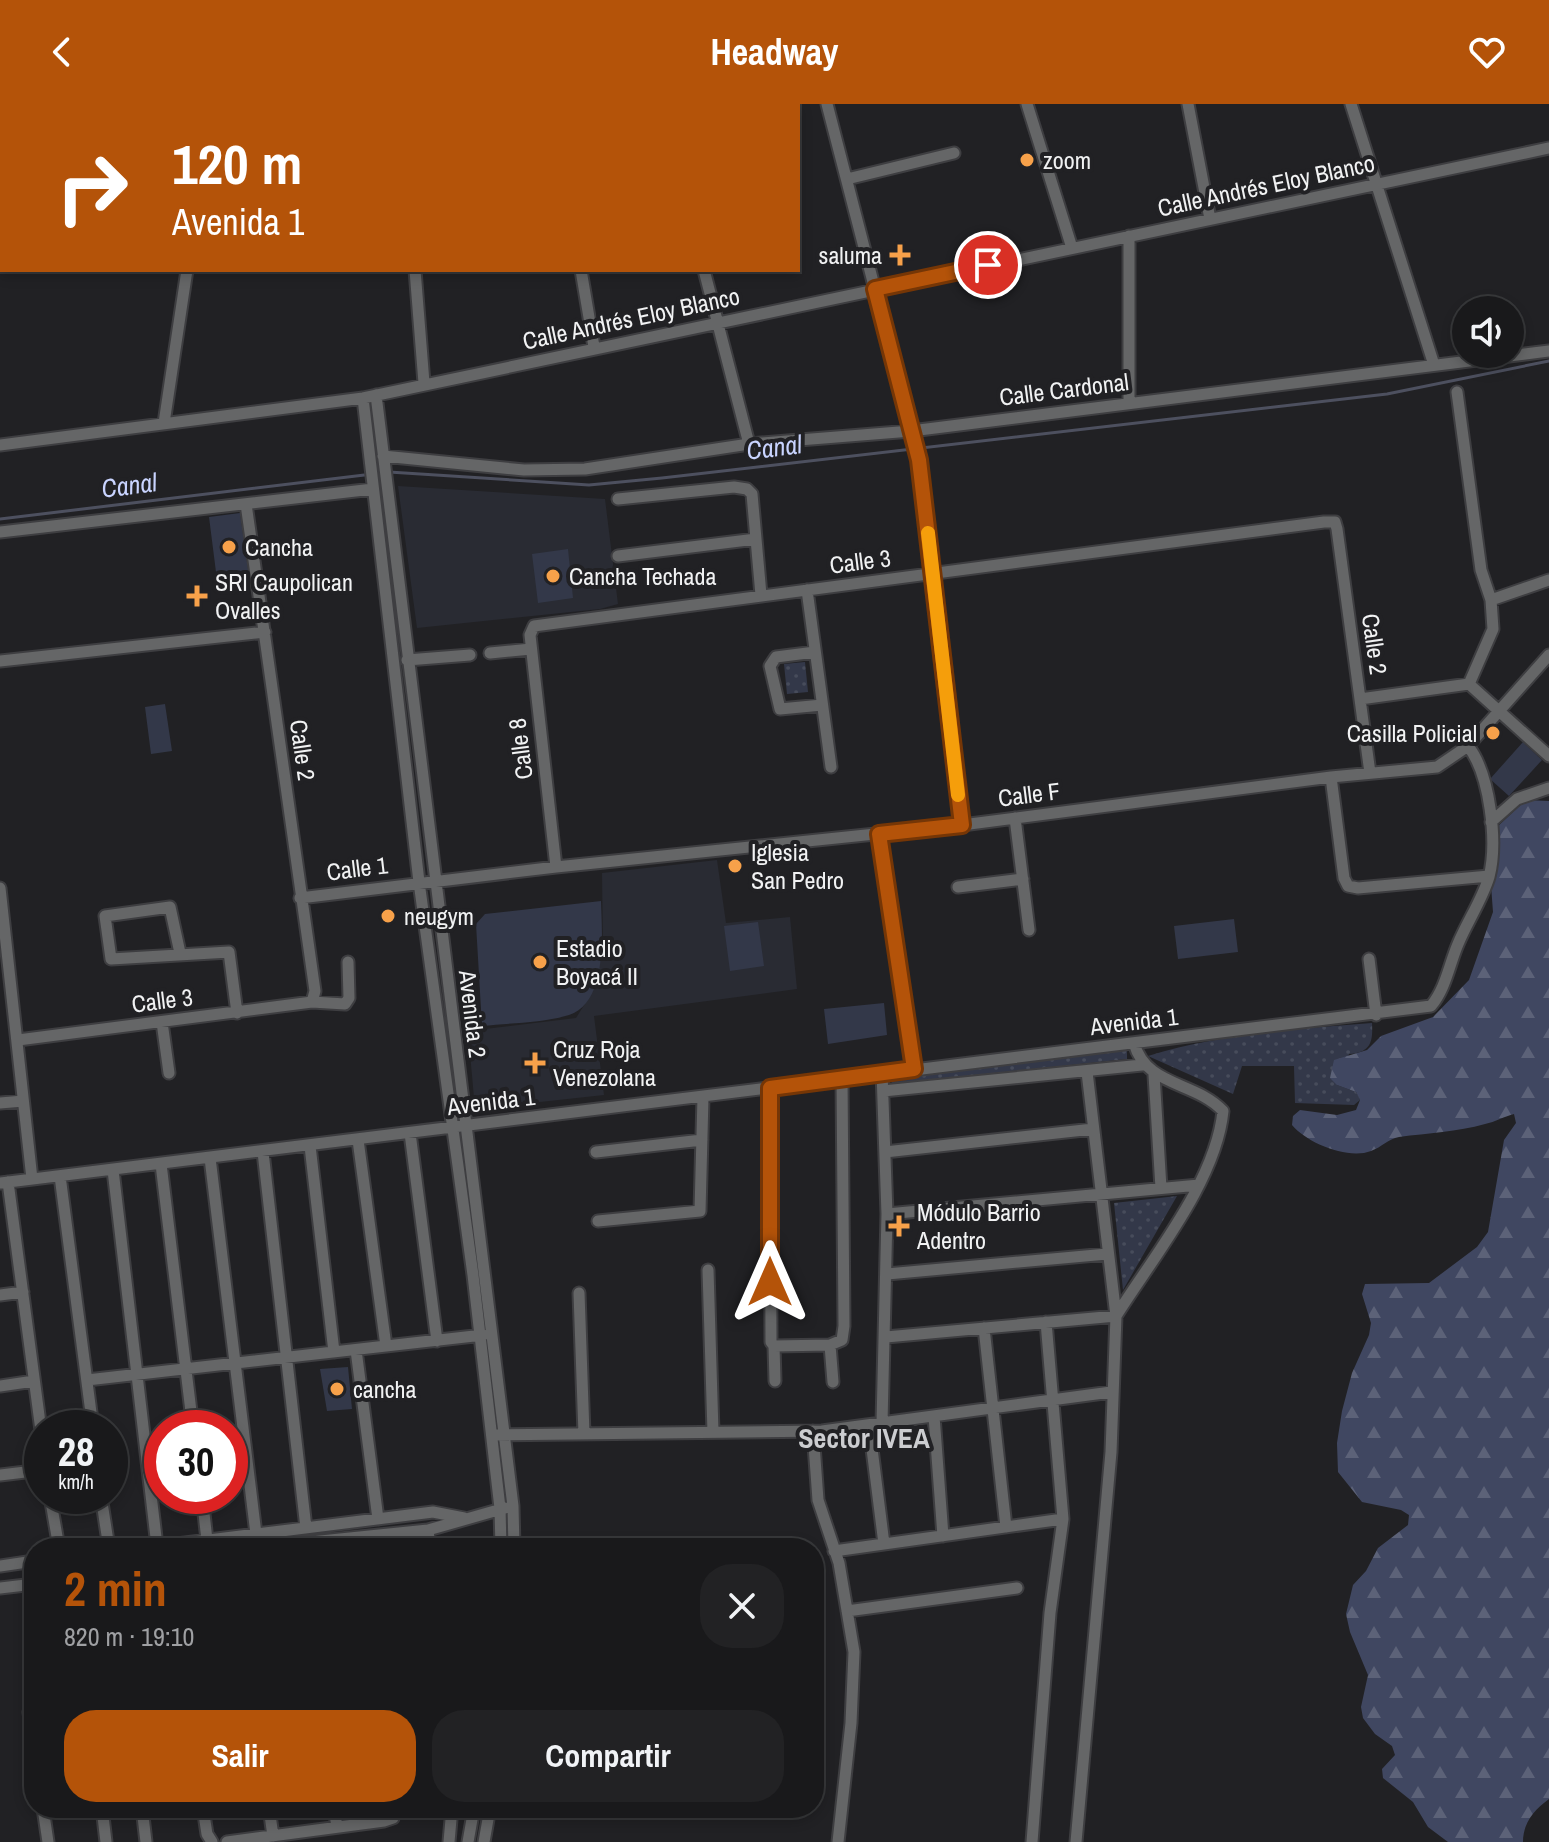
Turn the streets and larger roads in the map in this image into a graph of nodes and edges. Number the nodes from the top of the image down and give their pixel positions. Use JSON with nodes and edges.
{"nodes":[{"id":1,"x":827,"y":104,"type":"edge"},
{"id":2,"x":1027,"y":104,"type":"edge"},
{"id":3,"x":1188,"y":104,"type":"edge"},
{"id":4,"x":1351,"y":104,"type":"edge"},
{"id":5,"x":1549,"y":148,"type":"edge"},
{"id":6,"x":954,"y":153,"type":"dead end"},
{"id":7,"x":847,"y":179,"type":"junction"},
{"id":8,"x":1376,"y":184,"type":"junction"},
{"id":9,"x":1210,"y":219,"type":"junction"},
{"id":10,"x":1129,"y":236,"type":"junction"},
{"id":11,"x":1072,"y":248,"type":"junction"},
{"id":12,"x":187,"y":272,"type":"edge"},
{"id":13,"x":415,"y":272,"type":"edge"},
{"id":14,"x":581,"y":272,"type":"edge"},
{"id":15,"x":705,"y":272,"type":"edge"},
{"id":16,"x":875,"y":289,"type":"junction"},
{"id":17,"x":718,"y":322,"type":"junction"},
{"id":18,"x":594,"y":347,"type":"junction"},
{"id":19,"x":1549,"y":351,"type":"edge"},
{"id":20,"x":1434,"y":365,"type":"junction"},
{"id":21,"x":424,"y":383,"type":"junction"},
{"id":22,"x":1457,"y":392,"type":"dead end"},
{"id":23,"x":376,"y":395,"type":"junction"},
{"id":24,"x":363,"y":398,"type":"junction"},
{"id":25,"x":1129,"y":403,"type":"junction"},
{"id":26,"x":164,"y":423,"type":"junction"},
{"id":27,"x":912,"y":433,"type":"junction"},
{"id":28,"x":749,"y":444,"type":"junction"},
{"id":29,"x":0,"y":445,"type":"edge"},
{"id":30,"x":383,"y":460,"type":"junction"},
{"id":31,"x":373,"y":488,"type":"junction"},
{"id":32,"x":618,"y":499,"type":"dead end"},
{"id":33,"x":246,"y":504,"type":"junction"},
{"id":34,"x":1335,"y":522,"type":"joint"},
{"id":35,"x":0,"y":532,"type":"edge"},
{"id":36,"x":756,"y":539,"type":"junction"},
{"id":37,"x":618,"y":556,"type":"dead end"},
{"id":38,"x":933,"y":575,"type":"junction"},
{"id":39,"x":1549,"y":580,"type":"edge"},
{"id":40,"x":807,"y":590,"type":"junction"},
{"id":41,"x":761,"y":595,"type":"junction"},
{"id":42,"x":1491,"y":600,"type":"junction"},
{"id":43,"x":534,"y":626,"type":"joint"},
{"id":44,"x":265,"y":632,"type":"junction"},
{"id":45,"x":531,"y":649,"type":"junction"},
{"id":46,"x":815,"y":652,"type":"junction"},
{"id":47,"x":490,"y":653,"type":"dead end"},
{"id":48,"x":470,"y":655,"type":"dead end"},
{"id":49,"x":1549,"y":655,"type":"edge"},
{"id":50,"x":407,"y":660,"type":"junction"},
{"id":51,"x":0,"y":661,"type":"edge"},
{"id":52,"x":1469,"y":684,"type":"junction"},
{"id":53,"x":1360,"y":699,"type":"junction"},
{"id":54,"x":822,"y":705,"type":"junction"},
{"id":55,"x":1498,"y":711,"type":"junction"},
{"id":56,"x":1468,"y":746,"type":"junction"},
{"id":57,"x":1549,"y":756,"type":"edge"},
{"id":58,"x":831,"y":767,"type":"dead end"},
{"id":59,"x":1370,"y":773,"type":"junction"},
{"id":60,"x":1331,"y":777,"type":"junction"},
{"id":61,"x":1549,"y":788,"type":"edge"},
{"id":62,"x":1015,"y":818,"type":"junction"},
{"id":63,"x":1491,"y":822,"type":"junction"},
{"id":64,"x":962,"y":825,"type":"junction"},
{"id":65,"x":879,"y":834,"type":"junction"},
{"id":66,"x":556,"y":867,"type":"junction"},
{"id":67,"x":1489,"y":876,"type":"junction"},
{"id":68,"x":1023,"y":879,"type":"junction"},
{"id":69,"x":419,"y":882,"type":"junction"},
{"id":70,"x":434,"y":882,"type":"junction"},
{"id":71,"x":958,"y":887,"type":"dead end"},
{"id":72,"x":0,"y":888,"type":"edge"},
{"id":73,"x":300,"y":898,"type":"junction"},
{"id":74,"x":1029,"y":930,"type":"dead end"},
{"id":75,"x":180,"y":953,"type":"junction"},
{"id":76,"x":1369,"y":959,"type":"dead end"},
{"id":77,"x":4,"y":962,"type":"edge"},
{"id":78,"x":348,"y":962,"type":"dead end"},
{"id":79,"x":312,"y":1002,"type":"junction"},
{"id":80,"x":237,"y":1013,"type":"junction"},
{"id":81,"x":1376,"y":1015,"type":"junction"},
{"id":82,"x":162,"y":1022,"type":"junction"},
{"id":83,"x":18,"y":1040,"type":"junction"},
{"id":84,"x":1134,"y":1043,"type":"junction"},
{"id":85,"x":1142,"y":1065,"type":"junction"},
{"id":86,"x":914,"y":1069,"type":"junction"},
{"id":87,"x":882,"y":1072,"type":"junction"},
{"id":88,"x":1087,"y":1072,"type":"junction"},
{"id":89,"x":169,"y":1073,"type":"dead end"},
{"id":90,"x":1154,"y":1075,"type":"junction"},
{"id":91,"x":842,"y":1078,"type":"junction"},
{"id":92,"x":770,"y":1088,"type":"junction"},
{"id":93,"x":883,"y":1091,"type":"junction"},
{"id":94,"x":703,"y":1097,"type":"junction"},
{"id":95,"x":23,"y":1101,"type":"junction"},
{"id":96,"x":0,"y":1103,"type":"edge"},
{"id":97,"x":459,"y":1127,"type":"junction"},
{"id":98,"x":1093,"y":1129,"type":"junction"},
{"id":99,"x":410,"y":1133,"type":"junction"},
{"id":100,"x":358,"y":1140,"type":"junction"},
{"id":101,"x":702,"y":1140,"type":"junction"},
{"id":102,"x":310,"y":1146,"type":"junction"},
{"id":103,"x":263,"y":1152,"type":"junction"},
{"id":104,"x":596,"y":1152,"type":"dead end"},
{"id":105,"x":885,"y":1152,"type":"junction"},
{"id":106,"x":210,"y":1158,"type":"junction"},
{"id":107,"x":161,"y":1164,"type":"junction"},
{"id":108,"x":113,"y":1170,"type":"junction"},
{"id":109,"x":60,"y":1176,"type":"junction"},
{"id":110,"x":32,"y":1179,"type":"junction"},
{"id":111,"x":4,"y":1183,"type":"edge"},
{"id":112,"x":1199,"y":1185,"type":"junction"},
{"id":113,"x":1161,"y":1188,"type":"junction"},
{"id":114,"x":1100,"y":1195,"type":"junction"},
{"id":115,"x":6,"y":1208,"type":"edge"},
{"id":116,"x":887,"y":1214,"type":"junction"},
{"id":117,"x":598,"y":1221,"type":"dead end"},
{"id":118,"x":1107,"y":1254,"type":"junction"},
{"id":119,"x":708,"y":1270,"type":"dead end"},
{"id":120,"x":887,"y":1274,"type":"junction"},
{"id":121,"x":23,"y":1292,"type":"junction"},
{"id":122,"x":579,"y":1293,"type":"dead end"},
{"id":123,"x":0,"y":1295,"type":"edge"},
{"id":124,"x":1116,"y":1316,"type":"junction"},
{"id":125,"x":1046,"y":1322,"type":"junction"},
{"id":126,"x":984,"y":1328,"type":"junction"},
{"id":127,"x":485,"y":1334,"type":"junction"},
{"id":128,"x":886,"y":1337,"type":"junction"},
{"id":129,"x":437,"y":1341,"type":"junction"},
{"id":130,"x":830,"y":1345,"type":"junction"},
{"id":131,"x":386,"y":1346,"type":"junction"},
{"id":132,"x":774,"y":1346,"type":"junction"},
{"id":133,"x":356,"y":1350,"type":"junction"},
{"id":134,"x":334,"y":1352,"type":"junction"},
{"id":135,"x":285,"y":1358,"type":"junction"},
{"id":136,"x":234,"y":1364,"type":"junction"},
{"id":137,"x":186,"y":1369,"type":"junction"},
{"id":138,"x":137,"y":1375,"type":"junction"},
{"id":139,"x":87,"y":1380,"type":"junction"},
{"id":140,"x":34,"y":1381,"type":"junction"},
{"id":141,"x":775,"y":1381,"type":"dead end"},
{"id":142,"x":833,"y":1382,"type":"dead end"},
{"id":143,"x":0,"y":1386,"type":"edge"},
{"id":144,"x":1111,"y":1392,"type":"junction"},
{"id":145,"x":1054,"y":1400,"type":"junction"},
{"id":146,"x":992,"y":1408,"type":"junction"},
{"id":147,"x":38,"y":1410,"type":"edge"},
{"id":148,"x":91,"y":1410,"type":"edge"},
{"id":149,"x":191,"y":1410,"type":"edge"},
{"id":150,"x":934,"y":1416,"type":"junction"},
{"id":151,"x":882,"y":1423,"type":"junction"},
{"id":152,"x":869,"y":1425,"type":"junction"},
{"id":153,"x":813,"y":1431,"type":"junction"},
{"id":154,"x":713,"y":1432,"type":"junction"},
{"id":155,"x":584,"y":1434,"type":"junction"},
{"id":156,"x":497,"y":1435,"type":"junction"},
{"id":157,"x":24,"y":1472,"type":"edge"},
{"id":158,"x":0,"y":1475,"type":"edge"},
{"id":159,"x":513,"y":1506,"type":"junction"},
{"id":160,"x":500,"y":1508,"type":"junction"},
{"id":161,"x":53,"y":1514,"type":"edge"},
{"id":162,"x":104,"y":1514,"type":"edge"},
{"id":163,"x":204,"y":1514,"type":"edge"},
{"id":164,"x":464,"y":1518,"type":"junction"},
{"id":165,"x":378,"y":1519,"type":"junction"},
{"id":166,"x":1063,"y":1519,"type":"junction"},
{"id":167,"x":1006,"y":1527,"type":"junction"},
{"id":168,"x":306,"y":1528,"type":"junction"},
{"id":169,"x":428,"y":1530,"type":"junction"},
{"id":170,"x":256,"y":1534,"type":"junction"},
{"id":171,"x":943,"y":1536,"type":"junction"},
{"id":172,"x":57,"y":1538,"type":"edge"},
{"id":173,"x":107,"y":1538,"type":"edge"},
{"id":174,"x":150,"y":1538,"type":"edge"},
{"id":175,"x":207,"y":1538,"type":"edge"},
{"id":176,"x":223,"y":1538,"type":"edge"},
{"id":177,"x":349,"y":1538,"type":"edge"},
{"id":178,"x":429,"y":1538,"type":"edge"},
{"id":179,"x":501,"y":1538,"type":"edge"},
{"id":180,"x":514,"y":1538,"type":"edge"},
{"id":181,"x":884,"y":1544,"type":"junction"},
{"id":182,"x":834,"y":1551,"type":"junction"},
{"id":183,"x":24,"y":1562,"type":"edge"},
{"id":184,"x":0,"y":1566,"type":"edge"},
{"id":185,"x":24,"y":1585,"type":"edge"},
{"id":186,"x":0,"y":1588,"type":"edge"},
{"id":187,"x":1017,"y":1588,"type":"dead end"},
{"id":188,"x":847,"y":1611,"type":"junction"},
{"id":189,"x":44,"y":1818,"type":"edge"},
{"id":190,"x":103,"y":1818,"type":"edge"},
{"id":191,"x":143,"y":1818,"type":"edge"},
{"id":192,"x":205,"y":1818,"type":"edge"},
{"id":193,"x":270,"y":1818,"type":"edge"},
{"id":194,"x":336,"y":1818,"type":"edge"},
{"id":195,"x":393,"y":1818,"type":"edge"},
{"id":196,"x":451,"y":1818,"type":"edge"},
{"id":197,"x":472,"y":1818,"type":"edge"},
{"id":198,"x":488,"y":1818,"type":"edge"},
{"id":199,"x":337,"y":1827,"type":"junction"},
{"id":200,"x":273,"y":1836,"type":"junction"},
{"id":201,"x":304,"y":1837,"type":"edge"},
{"id":202,"x":48,"y":1842,"type":"edge"},
{"id":203,"x":106,"y":1842,"type":"edge"},
{"id":204,"x":146,"y":1842,"type":"edge"},
{"id":205,"x":211,"y":1842,"type":"edge"},
{"id":206,"x":227,"y":1842,"type":"edge"},
{"id":207,"x":449,"y":1842,"type":"edge"},
{"id":208,"x":468,"y":1842,"type":"edge"},
{"id":209,"x":484,"y":1842,"type":"edge"},
{"id":210,"x":838,"y":1842,"type":"edge"},
{"id":211,"x":1032,"y":1842,"type":"edge"},
{"id":212,"x":1076,"y":1842,"type":"edge"}],
"edges":[{"from":1,"to":7,"type":"street"},
{"from":2,"to":11,"type":"street"},
{"from":3,"to":9,"type":"street"},
{"from":4,"to":8,"type":"street"},
{"from":5,"to":8,"type":"street","name":"Calle Andrés Eloy Blanco"},
{"from":6,"to":7,"type":"street"},
{"from":7,"to":16,"type":"street"},
{"from":8,"to":9,"type":"street","name":"Calle Andrés Eloy Blanco"},
{"from":8,"to":20,"type":"street"},
{"from":9,"to":10,"type":"street","name":"Calle Andrés Eloy Blanco"},
{"from":10,"to":11,"type":"street","name":"Calle Andrés Eloy Blanco"},
{"from":10,"to":25,"type":"street"},
{"from":11,"to":16,"type":"street","name":"Calle Andrés Eloy Blanco"},
{"from":12,"to":26,"type":"street"},
{"from":13,"to":21,"type":"street"},
{"from":14,"to":18,"type":"street"},
{"from":15,"to":17,"type":"street"},
{"from":16,"to":17,"type":"street","name":"Calle Andrés Eloy Blanco"},
{"from":16,"to":27,"type":"street"},
{"from":17,"to":18,"type":"street","name":"Calle Andrés Eloy Blanco"},
{"from":17,"to":28,"type":"street"},
{"from":18,"to":21,"type":"street","name":"Calle Andrés Eloy Blanco"},
{"from":19,"to":20,"type":"street","name":"Calle Cardonal"},
{"from":20,"to":25,"type":"street","name":"Calle Cardonal"},
{"from":21,"to":23,"type":"street","name":"Calle Andrés Eloy Blanco"},
{"from":22,"to":42,"type":"street"},
{"from":23,"to":24,"type":"street","name":"Calle Andrés Eloy Blanco"},
{"from":23,"to":30,"type":"street"},
{"from":24,"to":26,"type":"street","name":"Calle Andrés Eloy Blanco"},
{"from":24,"to":31,"type":"street","name":"Avenida 2"},
{"from":25,"to":27,"type":"street","name":"Calle Cardonal"},
{"from":26,"to":29,"type":"street","name":"Calle Andrés Eloy Blanco"},
{"from":27,"to":28,"type":"street","name":"Calle Cardonal"},
{"from":27,"to":38,"type":"street"},
{"from":28,"to":30,"type":"street","name":"Calle Cardonal"},
{"from":30,"to":50,"type":"street","name":"Avenida 2"},
{"from":31,"to":33,"type":"street"},
{"from":31,"to":69,"type":"street","name":"Avenida 2"},
{"from":32,"to":36,"type":"street"},
{"from":33,"to":35,"type":"street"},
{"from":33,"to":44,"type":"street","name":"Calle 2"},
{"from":34,"to":38,"type":"street","name":"Calle 3"},
{"from":34,"to":53,"type":"street","name":"Calle 2"},
{"from":36,"to":37,"type":"street"},
{"from":36,"to":41,"type":"street"},
{"from":38,"to":40,"type":"street","name":"Calle 3"},
{"from":38,"to":64,"type":"street"},
{"from":39,"to":42,"type":"street"},
{"from":40,"to":41,"type":"street","name":"Calle 3"},
{"from":40,"to":46,"type":"street"},
{"from":41,"to":43,"type":"street","name":"Calle 3"},
{"from":42,"to":52,"type":"street"},
{"from":43,"to":45,"type":"street","name":"Calle 8"},
{"from":44,"to":51,"type":"street"},
{"from":44,"to":73,"type":"street","name":"Calle 2"},
{"from":45,"to":47,"type":"street"},
{"from":45,"to":66,"type":"street","name":"Calle 8"},
{"from":46,"to":54,"type":"street"},
{"from":46,"to":54,"type":"street"},
{"from":48,"to":50,"type":"street"},
{"from":49,"to":55,"type":"street","name":"Calle F"},
{"from":50,"to":70,"type":"street","name":"Avenida 2"},
{"from":52,"to":53,"type":"street"},
{"from":52,"to":55,"type":"street"},
{"from":53,"to":59,"type":"street","name":"Calle 2"},
{"from":54,"to":58,"type":"street"},
{"from":55,"to":56,"type":"street","name":"Calle F"},
{"from":55,"to":57,"type":"street"},
{"from":56,"to":59,"type":"street","name":"Calle F"},
{"from":56,"to":63,"type":"street"},
{"from":59,"to":60,"type":"street","name":"Calle F"},
{"from":60,"to":62,"type":"street","name":"Calle F"},
{"from":60,"to":67,"type":"street"},
{"from":61,"to":63,"type":"street"},
{"from":62,"to":64,"type":"street","name":"Calle F"},
{"from":62,"to":68,"type":"street"},
{"from":63,"to":67,"type":"street"},
{"from":64,"to":65,"type":"street","name":"Calle F"},
{"from":65,"to":66,"type":"street","name":"Calle F"},
{"from":65,"to":86,"type":"street"},
{"from":66,"to":70,"type":"street","name":"Calle F"},
{"from":67,"to":81,"type":"street","name":"Avenida 1"},
{"from":68,"to":71,"type":"street"},
{"from":68,"to":74,"type":"street"},
{"from":69,"to":70,"type":"street","name":"Calle F"},
{"from":69,"to":73,"type":"street","name":"Calle 1"},
{"from":69,"to":97,"type":"street","name":"Avenida 2"},
{"from":70,"to":97,"type":"street","name":"Avenida 2"},
{"from":72,"to":77,"type":"street"},
{"from":73,"to":79,"type":"street","name":"Calle 2"},
{"from":75,"to":75,"type":"street"},
{"from":75,"to":80,"type":"street"},
{"from":76,"to":81,"type":"street"},
{"from":77,"to":83,"type":"street"},
{"from":78,"to":79,"type":"street","name":"Calle 3"},
{"from":79,"to":80,"type":"street","name":"Calle 3"},
{"from":80,"to":82,"type":"street","name":"Calle 3"},
{"from":81,"to":84,"type":"street","name":"Avenida 1"},
{"from":82,"to":83,"type":"street","name":"Calle 3"},
{"from":82,"to":89,"type":"street"},
{"from":83,"to":95,"type":"street"},
{"from":84,"to":85,"type":"street"},
{"from":84,"to":86,"type":"street","name":"Avenida 1"},
{"from":85,"to":88,"type":"street"},
{"from":85,"to":90,"type":"street"},
{"from":86,"to":87,"type":"street","name":"Avenida 1"},
{"from":87,"to":91,"type":"street","name":"Avenida 1"},
{"from":87,"to":93,"type":"street"},
{"from":88,"to":93,"type":"street"},
{"from":88,"to":98,"type":"street"},
{"from":90,"to":112,"type":"street"},
{"from":90,"to":113,"type":"street"},
{"from":91,"to":92,"type":"street","name":"Avenida 1"},
{"from":91,"to":130,"type":"street"},
{"from":92,"to":94,"type":"street","name":"Avenida 1"},
{"from":92,"to":132,"type":"street"},
{"from":93,"to":105,"type":"street"},
{"from":94,"to":97,"type":"street","name":"Avenida 1"},
{"from":94,"to":101,"type":"street"},
{"from":95,"to":96,"type":"street"},
{"from":95,"to":110,"type":"street"},
{"from":97,"to":99,"type":"street","name":"Avenida 1"},
{"from":97,"to":127,"type":"street","name":"Avenida 2"},
{"from":98,"to":105,"type":"street"},
{"from":98,"to":114,"type":"street"},
{"from":99,"to":100,"type":"street","name":"Avenida 1"},
{"from":99,"to":129,"type":"street"},
{"from":100,"to":102,"type":"street","name":"Avenida 1"},
{"from":100,"to":131,"type":"street"},
{"from":101,"to":104,"type":"street"},
{"from":101,"to":117,"type":"street"},
{"from":102,"to":103,"type":"street","name":"Avenida 1"},
{"from":102,"to":134,"type":"street"},
{"from":103,"to":106,"type":"street","name":"Avenida 1"},
{"from":103,"to":135,"type":"street"},
{"from":105,"to":116,"type":"street"},
{"from":106,"to":107,"type":"street","name":"Avenida 1"},
{"from":106,"to":136,"type":"street"},
{"from":107,"to":108,"type":"street","name":"Avenida 1"},
{"from":107,"to":137,"type":"street"},
{"from":108,"to":109,"type":"street","name":"Avenida 1"},
{"from":108,"to":138,"type":"street"},
{"from":109,"to":110,"type":"street","name":"Avenida 1"},
{"from":109,"to":139,"type":"street"},
{"from":110,"to":111,"type":"street","name":"Avenida 1"},
{"from":111,"to":115,"type":"street"},
{"from":112,"to":113,"type":"street"},
{"from":112,"to":124,"type":"street"},
{"from":113,"to":114,"type":"street"},
{"from":114,"to":116,"type":"street"},
{"from":114,"to":118,"type":"street"},
{"from":115,"to":121,"type":"street"},
{"from":116,"to":120,"type":"street"},
{"from":118,"to":120,"type":"street"},
{"from":118,"to":124,"type":"street"},
{"from":119,"to":154,"type":"street"},
{"from":120,"to":128,"type":"street"},
{"from":121,"to":123,"type":"street"},
{"from":121,"to":140,"type":"street"},
{"from":122,"to":155,"type":"street"},
{"from":124,"to":125,"type":"street"},
{"from":124,"to":144,"type":"street"},
{"from":125,"to":126,"type":"street"},
{"from":125,"to":145,"type":"street"},
{"from":126,"to":128,"type":"street"},
{"from":126,"to":146,"type":"street"},
{"from":127,"to":129,"type":"street"},
{"from":127,"to":156,"type":"street","name":"Avenida 2"},
{"from":128,"to":151,"type":"street"},
{"from":129,"to":131,"type":"street"},
{"from":130,"to":132,"type":"street"},
{"from":130,"to":142,"type":"street"},
{"from":131,"to":133,"type":"street"},
{"from":132,"to":141,"type":"street"},
{"from":133,"to":134,"type":"street"},
{"from":133,"to":165,"type":"street"},
{"from":134,"to":135,"type":"street"},
{"from":135,"to":136,"type":"street"},
{"from":135,"to":168,"type":"street"},
{"from":136,"to":137,"type":"street"},
{"from":136,"to":170,"type":"street"},
{"from":137,"to":138,"type":"street"},
{"from":137,"to":149,"type":"street"},
{"from":138,"to":139,"type":"street"},
{"from":138,"to":174,"type":"street"},
{"from":139,"to":148,"type":"street"},
{"from":140,"to":143,"type":"street"},
{"from":140,"to":147,"type":"street"},
{"from":144,"to":145,"type":"street"},
{"from":144,"to":212,"type":"street"},
{"from":145,"to":146,"type":"street"},
{"from":145,"to":166,"type":"street"},
{"from":146,"to":150,"type":"street"},
{"from":146,"to":167,"type":"street"},
{"from":150,"to":151,"type":"street"},
{"from":150,"to":171,"type":"street"},
{"from":151,"to":152,"type":"street"},
{"from":152,"to":153,"type":"street"},
{"from":152,"to":181,"type":"street"},
{"from":153,"to":154,"type":"street"},
{"from":153,"to":182,"type":"street"},
{"from":154,"to":155,"type":"street"},
{"from":155,"to":156,"type":"street"},
{"from":156,"to":159,"type":"street","name":"Avenida 2"},
{"from":156,"to":160,"type":"street","name":"Avenida 2"},
{"from":157,"to":158,"type":"street"},
{"from":159,"to":160,"type":"street"},
{"from":159,"to":180,"type":"street","name":"Avenida 2"},
{"from":160,"to":164,"type":"street"},
{"from":160,"to":179,"type":"street","name":"Avenida 2"},
{"from":161,"to":172,"type":"street"},
{"from":162,"to":173,"type":"street"},
{"from":163,"to":175,"type":"street"},
{"from":164,"to":165,"type":"street"},
{"from":164,"to":169,"type":"street"},
{"from":165,"to":168,"type":"street"},
{"from":166,"to":167,"type":"street"},
{"from":166,"to":211,"type":"street"},
{"from":167,"to":171,"type":"street"},
{"from":168,"to":170,"type":"street"},
{"from":169,"to":177,"type":"street"},
{"from":169,"to":178,"type":"street"},
{"from":170,"to":176,"type":"street"},
{"from":171,"to":181,"type":"street"},
{"from":181,"to":182,"type":"street"},
{"from":182,"to":188,"type":"street"},
{"from":183,"to":184,"type":"street"},
{"from":185,"to":186,"type":"street"},
{"from":187,"to":188,"type":"street"},
{"from":188,"to":210,"type":"street"},
{"from":189,"to":202,"type":"street"},
{"from":190,"to":203,"type":"street"},
{"from":191,"to":204,"type":"street"},
{"from":192,"to":205,"type":"street"},
{"from":193,"to":200,"type":"street"},
{"from":194,"to":199,"type":"street"},
{"from":195,"to":199,"type":"street"},
{"from":196,"to":207,"type":"street"},
{"from":197,"to":208,"type":"street"},
{"from":198,"to":209,"type":"street"},
{"from":199,"to":201,"type":"street"},
{"from":200,"to":201,"type":"street"},
{"from":200,"to":206,"type":"street"}]}
